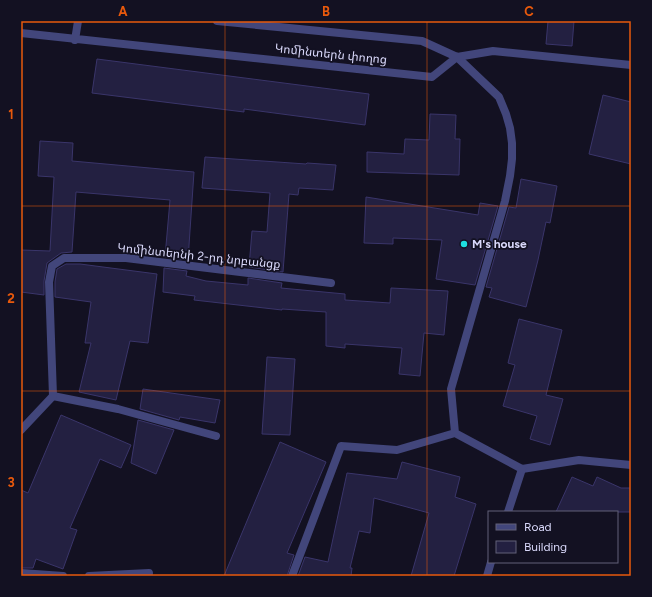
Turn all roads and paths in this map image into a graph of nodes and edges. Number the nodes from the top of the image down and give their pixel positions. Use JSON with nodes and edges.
{"nodes":[{"id":1,"x":78,"y":21,"type":"edge"},
{"id":2,"x":217,"y":21,"type":"edge"},
{"id":3,"x":21,"y":33,"type":"edge"},
{"id":4,"x":75,"y":40,"type":"junction"},
{"id":5,"x":457,"y":57,"type":"junction"},
{"id":6,"x":631,"y":65,"type":"edge"},
{"id":7,"x":331,"y":283,"type":"dead end"},
{"id":8,"x":53,"y":396,"type":"junction"},
{"id":9,"x":21,"y":430,"type":"edge"},
{"id":10,"x":455,"y":433,"type":"junction"},
{"id":11,"x":216,"y":436,"type":"dead end"},
{"id":12,"x":631,"y":465,"type":"edge"},
{"id":13,"x":522,"y":469,"type":"junction"},
{"id":14,"x":508,"y":511,"type":"edge"},
{"id":15,"x":492,"y":563,"type":"edge"},
{"id":16,"x":21,"y":573,"type":"edge"},
{"id":17,"x":149,"y":573,"type":"dead end"},
{"id":18,"x":63,"y":576,"type":"edge"},
{"id":19,"x":89,"y":576,"type":"edge"},
{"id":20,"x":292,"y":576,"type":"edge"},
{"id":21,"x":487,"y":576,"type":"edge"}],
"edges":[{"from":1,"to":4,"type":"street"},
{"from":2,"to":5,"type":"street"},
{"from":3,"to":4,"type":"street","name":"Կոմինտերն փողոց"},
{"from":4,"to":5,"type":"street","name":"Կոմինտերն փողոց"},
{"from":5,"to":6,"type":"street","name":"Կոմինտերն փողոց"},
{"from":5,"to":10,"type":"street"},
{"from":7,"to":8,"type":"street","name":"Կոմինտերնի 2-րդ նրբանցք"},
{"from":8,"to":9,"type":"street"},
{"from":8,"to":11,"type":"street"},
{"from":10,"to":13,"type":"street"},
{"from":10,"to":20,"type":"street"},
{"from":12,"to":13,"type":"street"},
{"from":13,"to":14,"type":"street"},
{"from":15,"to":21,"type":"street"},
{"from":16,"to":18,"type":"street"},
{"from":17,"to":19,"type":"street"}]}
